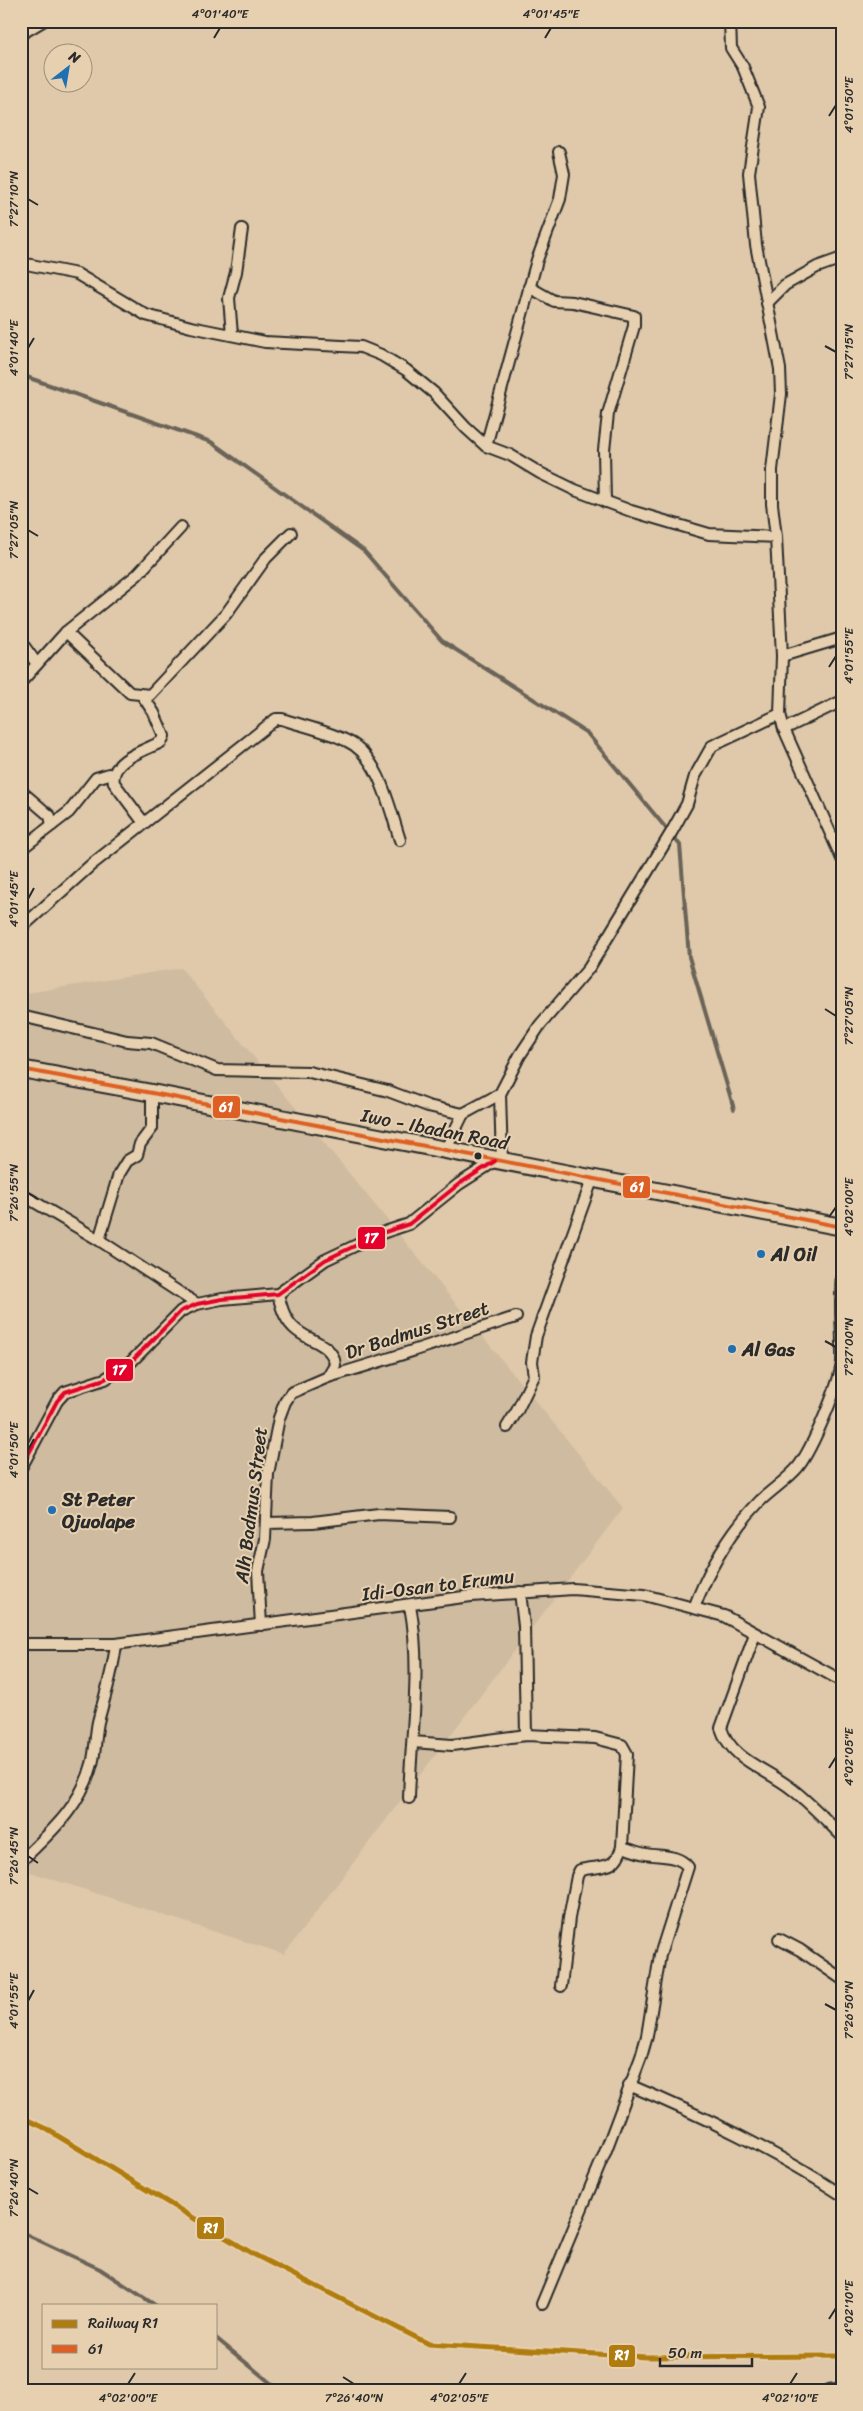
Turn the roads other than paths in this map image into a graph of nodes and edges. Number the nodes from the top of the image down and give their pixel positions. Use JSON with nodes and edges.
{"nodes":[{"id":1,"x":43,"y":21,"type":"edge"},
{"id":2,"x":730,"y":21,"type":"edge"},
{"id":3,"x":21,"y":34,"type":"edge"},
{"id":4,"x":559,"y":152,"type":"dead end"},
{"id":5,"x":242,"y":229,"type":"dead end"},
{"id":6,"x":842,"y":258,"type":"edge"},
{"id":7,"x":21,"y":263,"type":"edge"},
{"id":8,"x":529,"y":287,"type":"junction"},
{"id":9,"x":768,"y":303,"type":"junction"},
{"id":10,"x":232,"y":335,"type":"junction"},
{"id":11,"x":486,"y":446,"type":"junction"},
{"id":12,"x":605,"y":502,"type":"junction"},
{"id":13,"x":181,"y":527,"type":"dead end"},
{"id":14,"x":291,"y":533,"type":"dead end"},
{"id":15,"x":776,"y":537,"type":"junction"},
{"id":16,"x":66,"y":632,"type":"junction"},
{"id":17,"x":842,"y":638,"type":"edge"},
{"id":18,"x":21,"y":642,"type":"edge"},
{"id":19,"x":782,"y":656,"type":"junction"},
{"id":20,"x":37,"y":664,"type":"junction"},
{"id":21,"x":21,"y":682,"type":"edge"},
{"id":22,"x":142,"y":695,"type":"junction"},
{"id":23,"x":842,"y":701,"type":"edge"},
{"id":24,"x":780,"y":714,"type":"junction"},
{"id":25,"x":784,"y":729,"type":"junction"},
{"id":26,"x":113,"y":775,"type":"junction"},
{"id":27,"x":21,"y":791,"type":"edge"},
{"id":28,"x":144,"y":823,"type":"junction"},
{"id":29,"x":52,"y":825,"type":"junction"},
{"id":30,"x":400,"y":840,"type":"dead end"},
{"id":31,"x":21,"y":849,"type":"edge"},
{"id":32,"x":842,"y":859,"type":"edge"},
{"id":33,"x":21,"y":928,"type":"edge"},
{"id":34,"x":21,"y":1016,"type":"edge"},
{"id":35,"x":21,"y":1070,"type":"edge"},
{"id":36,"x":152,"y":1093,"type":"junction"},
{"id":37,"x":500,"y":1094,"type":"junction"},
{"id":38,"x":463,"y":1114,"type":"junction"},
{"id":39,"x":444,"y":1151,"type":"junction"},
{"id":40,"x":498,"y":1162,"type":"junction"},
{"id":41,"x":592,"y":1180,"type":"junction"},
{"id":42,"x":21,"y":1194,"type":"edge"},
{"id":43,"x":842,"y":1227,"type":"edge"},
{"id":44,"x":99,"y":1240,"type":"junction"},
{"id":45,"x":842,"y":1275,"type":"edge"},
{"id":46,"x":278,"y":1294,"type":"junction"},
{"id":47,"x":197,"y":1304,"type":"junction"},
{"id":48,"x":516,"y":1317,"type":"dead end"},
{"id":49,"x":328,"y":1376,"type":"junction"},
{"id":50,"x":506,"y":1427,"type":"dead end"},
{"id":51,"x":21,"y":1468,"type":"edge"},
{"id":52,"x":450,"y":1516,"type":"dead end"},
{"id":53,"x":266,"y":1523,"type":"junction"},
{"id":54,"x":520,"y":1592,"type":"junction"},
{"id":55,"x":410,"y":1606,"type":"junction"},
{"id":56,"x":694,"y":1608,"type":"junction"},
{"id":57,"x":261,"y":1625,"type":"junction"},
{"id":58,"x":755,"y":1634,"type":"junction"},
{"id":59,"x":21,"y":1644,"type":"edge"},
{"id":60,"x":116,"y":1644,"type":"junction"},
{"id":61,"x":842,"y":1681,"type":"edge"},
{"id":62,"x":526,"y":1735,"type":"junction"},
{"id":63,"x":413,"y":1742,"type":"junction"},
{"id":64,"x":409,"y":1798,"type":"dead end"},
{"id":65,"x":842,"y":1836,"type":"edge"},
{"id":66,"x":622,"y":1847,"type":"junction"},
{"id":67,"x":21,"y":1861,"type":"edge"},
{"id":68,"x":779,"y":1939,"type":"dead end"},
{"id":69,"x":842,"y":1979,"type":"edge"},
{"id":70,"x":561,"y":1986,"type":"dead end"},
{"id":71,"x":630,"y":2085,"type":"junction"},
{"id":72,"x":842,"y":2194,"type":"edge"},
{"id":73,"x":542,"y":2304,"type":"dead end"},
{"id":74,"x":842,"y":2388,"type":"edge"},
{"id":75,"x":829,"y":2390,"type":"edge"}],
"edges":[{"from":1,"to":3,"type":"street"},
{"from":2,"to":9,"type":"street"},
{"from":4,"to":8,"type":"street"},
{"from":5,"to":10,"type":"street"},
{"from":6,"to":9,"type":"street"},
{"from":7,"to":10,"type":"street"},
{"from":8,"to":11,"type":"street"},
{"from":8,"to":12,"type":"street"},
{"from":9,"to":15,"type":"street"},
{"from":10,"to":11,"type":"street"},
{"from":11,"to":12,"type":"street"},
{"from":12,"to":15,"type":"street"},
{"from":13,"to":16,"type":"street"},
{"from":14,"to":22,"type":"street"},
{"from":15,"to":19,"type":"street"},
{"from":16,"to":20,"type":"street"},
{"from":16,"to":22,"type":"street"},
{"from":17,"to":19,"type":"street"},
{"from":18,"to":20,"type":"street"},
{"from":19,"to":24,"type":"street"},
{"from":20,"to":21,"type":"street"},
{"from":22,"to":26,"type":"street"},
{"from":23,"to":25,"type":"street"},
{"from":24,"to":25,"type":"street"},
{"from":24,"to":37,"type":"street"},
{"from":25,"to":32,"type":"street"},
{"from":26,"to":28,"type":"street"},
{"from":26,"to":29,"type":"street"},
{"from":27,"to":29,"type":"street"},
{"from":28,"to":30,"type":"street"},
{"from":28,"to":33,"type":"street"},
{"from":29,"to":31,"type":"street"},
{"from":34,"to":38,"type":"street"},
{"from":35,"to":36,"type":"main road","name":"Iwo - Ibadan Road"},
{"from":36,"to":39,"type":"main road","name":"Iwo - Ibadan Road"},
{"from":36,"to":44,"type":"street"},
{"from":37,"to":38,"type":"street"},
{"from":37,"to":40,"type":"street"},
{"from":38,"to":39,"type":"street"},
{"from":39,"to":40,"type":"main road","name":"Iwo - Ibadan Road"},
{"from":40,"to":41,"type":"main road","name":"Iwo - Ibadan Road"},
{"from":40,"to":46,"type":"street"},
{"from":41,"to":43,"type":"main road","name":"Iwo - Ibadan Road"},
{"from":41,"to":50,"type":"street"},
{"from":42,"to":44,"type":"street"},
{"from":44,"to":47,"type":"street"},
{"from":45,"to":56,"type":"street"},
{"from":46,"to":47,"type":"street"},
{"from":46,"to":49,"type":"street"},
{"from":47,"to":51,"type":"street"},
{"from":48,"to":49,"type":"street","name":"Dr Badmus Street"},
{"from":49,"to":53,"type":"street","name":"Alh Badmus Street"},
{"from":52,"to":53,"type":"street"},
{"from":53,"to":57,"type":"street","name":"Alh Badmus Street"},
{"from":54,"to":55,"type":"street","name":"Idi-Osan to Erumu"},
{"from":54,"to":56,"type":"street","name":"Idi-Osan to Erumu"},
{"from":54,"to":62,"type":"street"},
{"from":55,"to":57,"type":"street","name":"Idi-Osan to Erumu"},
{"from":55,"to":63,"type":"street"},
{"from":56,"to":58,"type":"street","name":"Idi-Osan to Erumu"},
{"from":57,"to":60,"type":"street","name":"Idi-Osan to Erumu"},
{"from":58,"to":61,"type":"street","name":"Idi-Osan to Erumu"},
{"from":58,"to":65,"type":"street"},
{"from":59,"to":60,"type":"street","name":"Idi-Osan to Erumu"},
{"from":60,"to":67,"type":"street"},
{"from":62,"to":63,"type":"street"},
{"from":62,"to":66,"type":"street"},
{"from":63,"to":64,"type":"street"},
{"from":66,"to":70,"type":"street"},
{"from":66,"to":71,"type":"street"},
{"from":68,"to":69,"type":"street"},
{"from":71,"to":72,"type":"street"},
{"from":71,"to":73,"type":"street"},
{"from":74,"to":75,"type":"street"}]}
